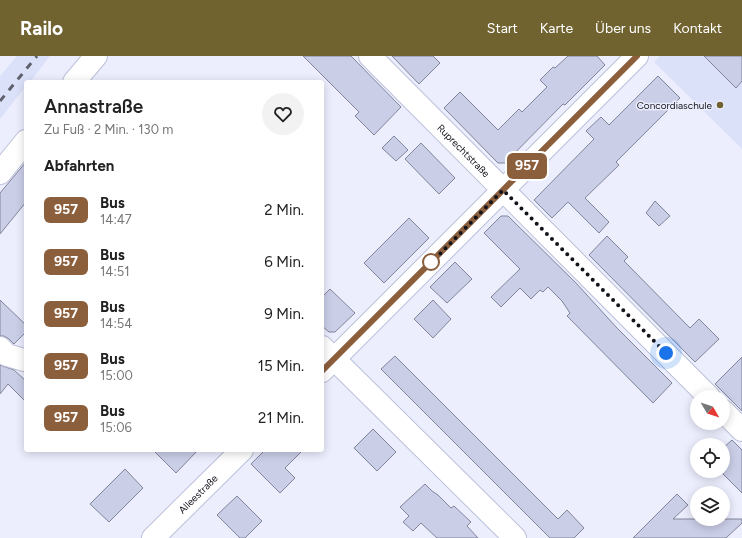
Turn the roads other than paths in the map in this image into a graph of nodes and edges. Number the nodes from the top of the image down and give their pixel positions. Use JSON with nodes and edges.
{"nodes":[{"id":1,"x":96,"y":56,"type":"edge"},
{"id":2,"x":370,"y":56,"type":"edge"},
{"id":3,"x":637,"y":56,"type":"edge"},
{"id":4,"x":76,"y":80,"type":"edge"},
{"id":5,"x":24,"y":143,"type":"edge"},
{"id":6,"x":0,"y":173,"type":"edge"},
{"id":7,"x":503,"y":190,"type":"junction"},
{"id":8,"x":0,"y":348,"type":"edge"},
{"id":9,"x":326,"y":359,"type":"edge"},
{"id":10,"x":24,"y":360,"type":"dead end"},
{"id":11,"x":702,"y":390,"type":"edge"},
{"id":12,"x":730,"y":418,"type":"edge"},
{"id":13,"x":742,"y":430,"type":"edge"},
{"id":14,"x":240,"y":452,"type":"edge"},
{"id":15,"x":153,"y":538,"type":"edge"},
{"id":16,"x":515,"y":538,"type":"edge"}],
"edges":[{"from":1,"to":4,"type":"street"},
{"from":2,"to":7,"type":"street","name":"Ruprechtstraße"},
{"from":3,"to":7,"type":"street"},
{"from":5,"to":6,"type":"street"},
{"from":7,"to":9,"type":"street"},
{"from":7,"to":11,"type":"street","name":"Ruprechtstraße"},
{"from":8,"to":10,"type":"street"},
{"from":9,"to":16,"type":"street"},
{"from":12,"to":13,"type":"street"},
{"from":14,"to":15,"type":"street","name":"Alleestraße"}]}
